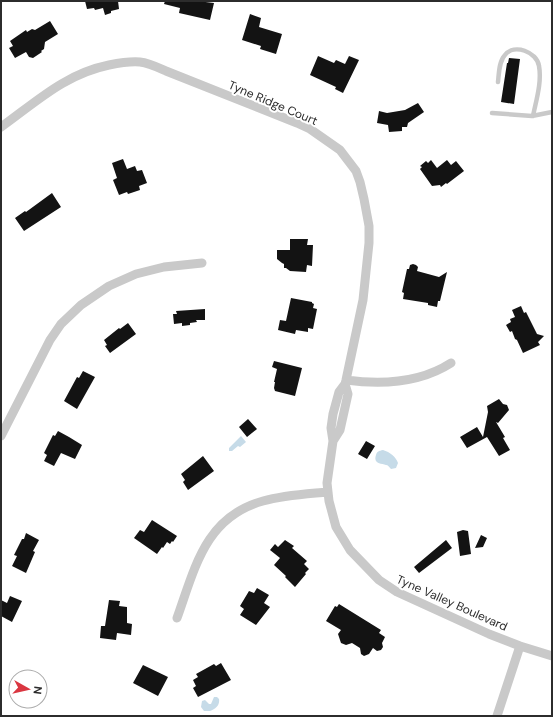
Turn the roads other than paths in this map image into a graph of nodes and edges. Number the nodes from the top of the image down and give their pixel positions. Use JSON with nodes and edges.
{"nodes":[{"id":1,"x":498,"y":82,"type":"dead end"},
{"id":2,"x":552,"y":112,"type":"edge"},
{"id":3,"x":492,"y":113,"type":"dead end"},
{"id":4,"x":533,"y":116,"type":"junction"},
{"id":5,"x":1,"y":127,"type":"edge"},
{"id":6,"x":202,"y":262,"type":"dead end"},
{"id":7,"x":451,"y":363,"type":"dead end"},
{"id":8,"x":346,"y":382,"type":"junction"},
{"id":9,"x":1,"y":436,"type":"edge"},
{"id":10,"x":327,"y":492,"type":"junction"},
{"id":11,"x":176,"y":618,"type":"dead end"},
{"id":12,"x":520,"y":646,"type":"junction"},
{"id":13,"x":552,"y":656,"type":"edge"},
{"id":14,"x":497,"y":716,"type":"edge"}],
"edges":[{"from":1,"to":4,"type":"lane"},
{"from":2,"to":4,"type":"lane"},
{"from":3,"to":4,"type":"lane"},
{"from":5,"to":8,"type":"street","name":"Tyne Ridge Court"},
{"from":6,"to":9,"type":"street"},
{"from":7,"to":8,"type":"street"},
{"from":8,"to":10,"type":"street","name":"Tyne Valley Boulevard"},
{"from":10,"to":11,"type":"street"},
{"from":10,"to":12,"type":"street","name":"Tyne Valley Boulevard"},
{"from":12,"to":13,"type":"street","name":"Tyne Valley Boulevard"},
{"from":12,"to":14,"type":"street"}]}
